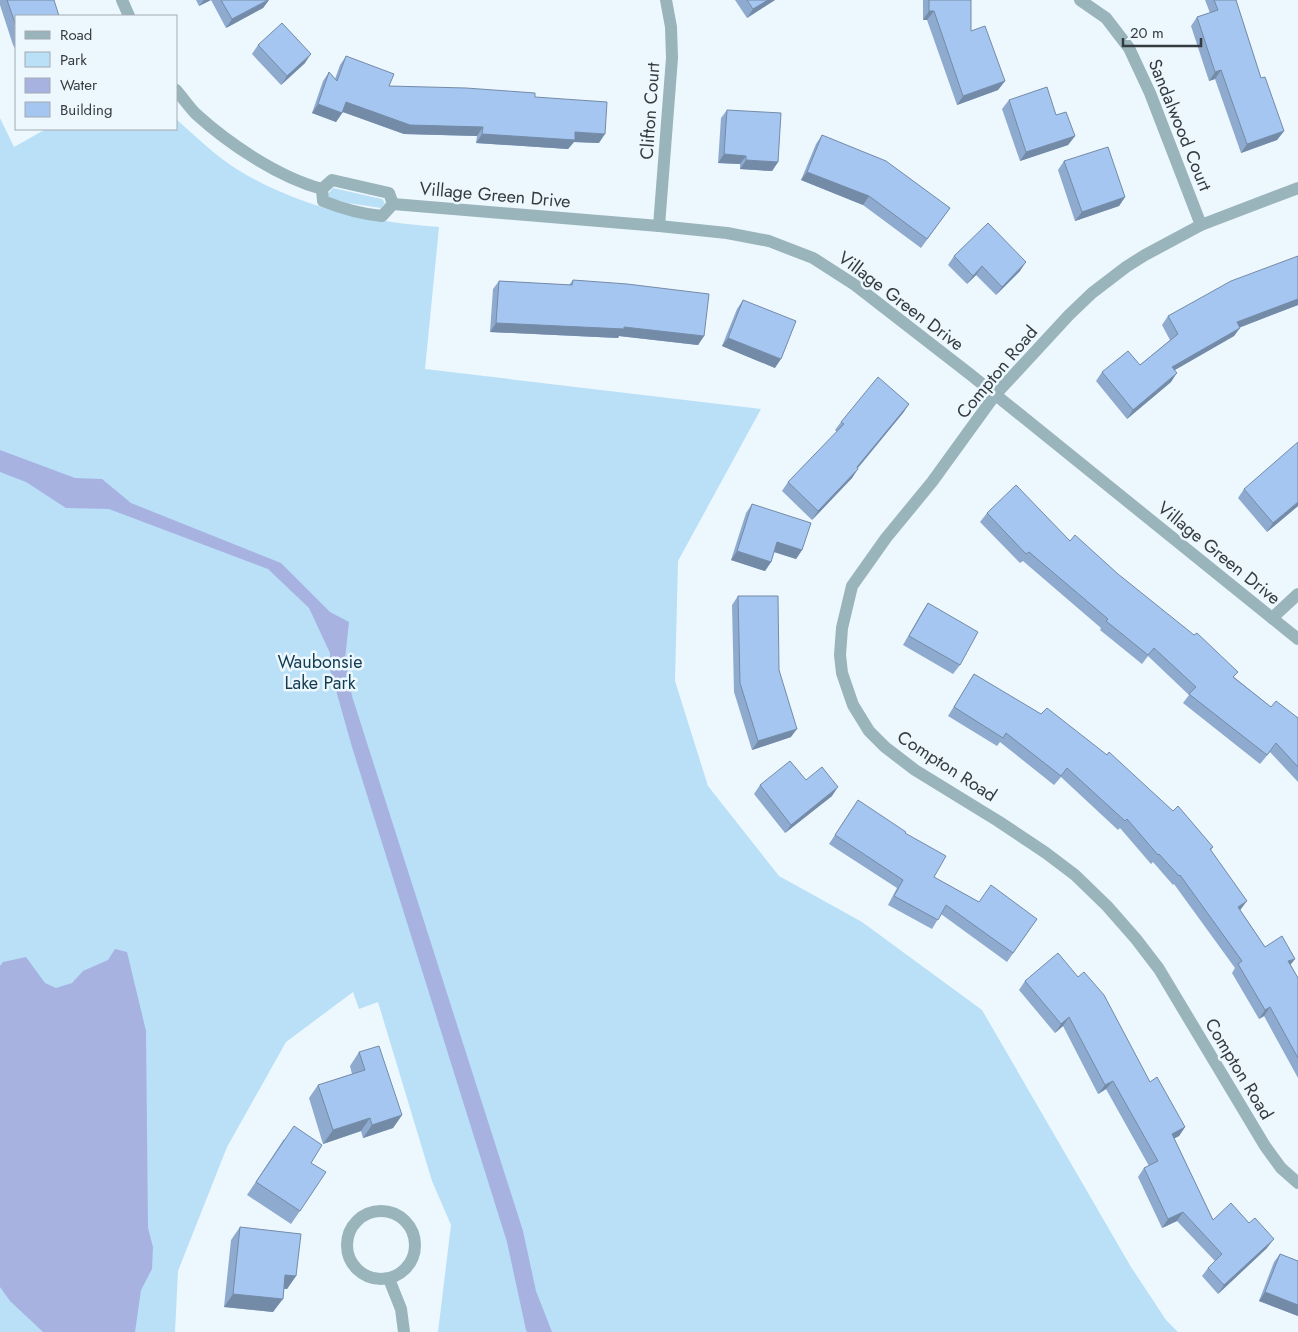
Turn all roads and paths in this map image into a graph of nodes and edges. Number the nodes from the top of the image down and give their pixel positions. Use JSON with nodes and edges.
{"nodes":[{"id":1,"x":122,"y":0,"type":"edge"},
{"id":2,"x":666,"y":0,"type":"edge"},
{"id":3,"x":1080,"y":0,"type":"edge"},
{"id":4,"x":129,"y":15,"type":"edge"},
{"id":5,"x":178,"y":92,"type":"edge"},
{"id":6,"x":1298,"y":188,"type":"edge"},
{"id":7,"x":322,"y":189,"type":"junction"},
{"id":8,"x":393,"y":204,"type":"junction"},
{"id":9,"x":1201,"y":225,"type":"junction"},
{"id":10,"x":659,"y":226,"type":"junction"},
{"id":11,"x":995,"y":395,"type":"junction"},
{"id":12,"x":1298,"y":594,"type":"edge"},
{"id":13,"x":1272,"y":618,"type":"junction"},
{"id":14,"x":1298,"y":639,"type":"edge"},
{"id":15,"x":1298,"y":1183,"type":"edge"},
{"id":16,"x":389,"y":1279,"type":"junction"},
{"id":17,"x":404,"y":1332,"type":"edge"}],
"edges":[{"from":1,"to":4,"type":"street"},
{"from":2,"to":10,"type":"street","name":"Clifton Court"},
{"from":3,"to":9,"type":"street","name":"Sandalwood Court"},
{"from":5,"to":7,"type":"street"},
{"from":6,"to":9,"type":"street","name":"Compton Road"},
{"from":7,"to":8,"type":"street","name":"Village Green Drive"},
{"from":7,"to":8,"type":"street","name":"Village Green Drive"},
{"from":8,"to":10,"type":"street","name":"Village Green Drive"},
{"from":9,"to":11,"type":"street","name":"Compton Road"},
{"from":10,"to":11,"type":"street","name":"Village Green Drive"},
{"from":11,"to":13,"type":"street","name":"Village Green Drive"},
{"from":11,"to":15,"type":"street","name":"Compton Road"},
{"from":12,"to":13,"type":"street"},
{"from":13,"to":14,"type":"street","name":"Village Green Drive"},
{"from":16,"to":16,"type":"street"},
{"from":16,"to":17,"type":"street"}]}
